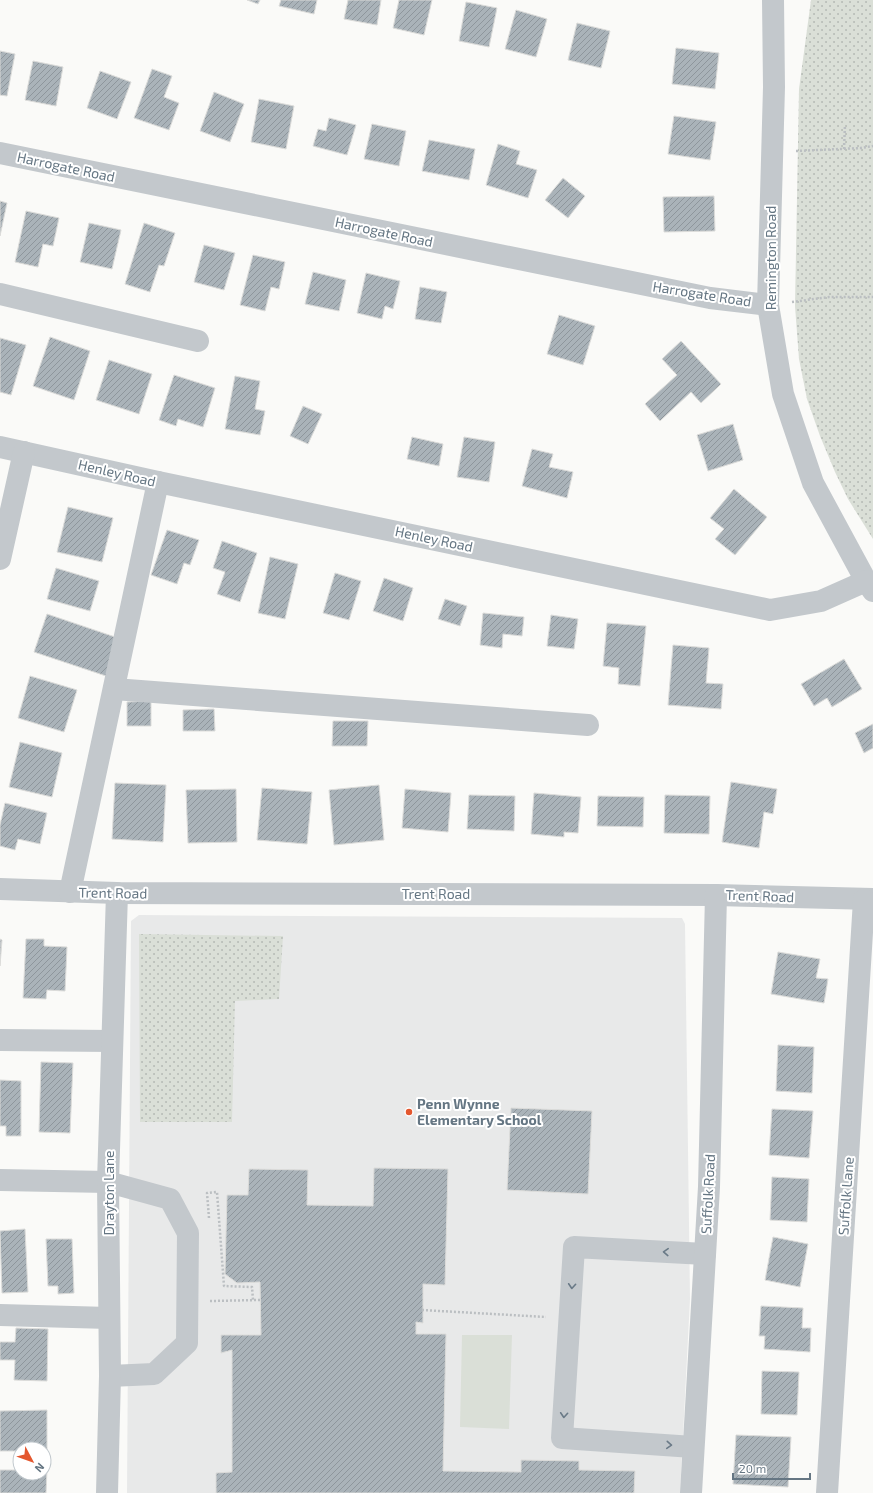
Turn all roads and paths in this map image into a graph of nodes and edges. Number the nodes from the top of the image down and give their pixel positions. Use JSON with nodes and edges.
{"nodes":[{"id":1,"x":767,"y":1,"type":"edge"},
{"id":2,"x":845,"y":125,"type":"dead end"},
{"id":3,"x":873,"y":146,"type":"edge"},
{"id":4,"x":844,"y":149,"type":"junction"},
{"id":5,"x":772,"y":152,"type":"junction"},
{"id":6,"x":0,"y":153,"type":"edge"},
{"id":7,"x":0,"y":294,"type":"edge"},
{"id":8,"x":873,"y":297,"type":"edge"},
{"id":9,"x":768,"y":305,"type":"junction"},
{"id":10,"x":198,"y":341,"type":"dead end"},
{"id":11,"x":0,"y":447,"type":"edge"},
{"id":12,"x":24,"y":452,"type":"junction"},
{"id":13,"x":158,"y":482,"type":"junction"},
{"id":14,"x":0,"y":560,"type":"edge"},
{"id":15,"x":870,"y":586,"type":"edge"},
{"id":16,"x":114,"y":689,"type":"junction"},
{"id":17,"x":588,"y":726,"type":"dead end"},
{"id":18,"x":0,"y":889,"type":"edge"},
{"id":19,"x":70,"y":892,"type":"junction"},
{"id":20,"x":117,"y":893,"type":"junction"},
{"id":21,"x":716,"y":895,"type":"junction"},
{"id":22,"x":869,"y":899,"type":"edge"},
{"id":23,"x":0,"y":1040,"type":"edge"},
{"id":24,"x":112,"y":1041,"type":"junction"},
{"id":25,"x":0,"y":1180,"type":"edge"},
{"id":26,"x":108,"y":1182,"type":"junction"},
{"id":27,"x":209,"y":1224,"type":"dead end"},
{"id":28,"x":705,"y":1254,"type":"junction"},
{"id":29,"x":253,"y":1300,"type":"junction"},
{"id":30,"x":260,"y":1300,"type":"dead end"},
{"id":31,"x":217,"y":1301,"type":"dead end"},
{"id":32,"x":422,"y":1310,"type":"dead end"},
{"id":33,"x":0,"y":1315,"type":"edge"},
{"id":34,"x":109,"y":1318,"type":"junction"},
{"id":35,"x":570,"y":1319,"type":"junction"},
{"id":36,"x":110,"y":1376,"type":"junction"},
{"id":37,"x":693,"y":1447,"type":"junction"},
{"id":38,"x":108,"y":1493,"type":"edge"},
{"id":39,"x":691,"y":1493,"type":"edge"},
{"id":40,"x":827,"y":1493,"type":"edge"}],
"edges":[{"from":1,"to":5,"type":"street","name":"Remington Road"},
{"from":2,"to":4,"type":"path"},
{"from":3,"to":4,"type":"path"},
{"from":4,"to":5,"type":"path"},
{"from":5,"to":9,"type":"street","name":"Remington Road"},
{"from":6,"to":9,"type":"street","name":"Harrogate Road"},
{"from":7,"to":10,"type":"street"},
{"from":8,"to":9,"type":"path"},
{"from":9,"to":15,"type":"street","name":"Remington Road"},
{"from":11,"to":12,"type":"street","name":"Henley Road"},
{"from":12,"to":13,"type":"street","name":"Henley Road"},
{"from":12,"to":14,"type":"street"},
{"from":13,"to":15,"type":"street","name":"Henley Road"},
{"from":13,"to":16,"type":"street"},
{"from":16,"to":17,"type":"street"},
{"from":16,"to":19,"type":"street"},
{"from":18,"to":19,"type":"street","name":"Trent Road"},
{"from":19,"to":20,"type":"street","name":"Trent Road"},
{"from":20,"to":21,"type":"street","name":"Trent Road"},
{"from":20,"to":24,"type":"street","name":"Drayton Lane"},
{"from":21,"to":22,"type":"street","name":"Trent Road"},
{"from":21,"to":28,"type":"street","name":"Suffolk Road"},
{"from":22,"to":40,"type":"street","name":"Suffolk Lane"},
{"from":23,"to":24,"type":"street"},
{"from":24,"to":26,"type":"street","name":"Drayton Lane"},
{"from":25,"to":26,"type":"street"},
{"from":26,"to":34,"type":"street","name":"Drayton Lane"},
{"from":26,"to":36,"type":"street"},
{"from":27,"to":29,"type":"path"},
{"from":28,"to":35,"type":"street","one_way":true},
{"from":28,"to":37,"type":"street","name":"Suffolk Road"},
{"from":29,"to":30,"type":"path"},
{"from":29,"to":31,"type":"path"},
{"from":32,"to":35,"type":"path"},
{"from":33,"to":34,"type":"street"},
{"from":34,"to":36,"type":"street","name":"Drayton Lane"},
{"from":35,"to":37,"type":"street","one_way":true},
{"from":36,"to":38,"type":"street","name":"Drayton Lane"},
{"from":37,"to":39,"type":"street","name":"Suffolk Road"}]}
